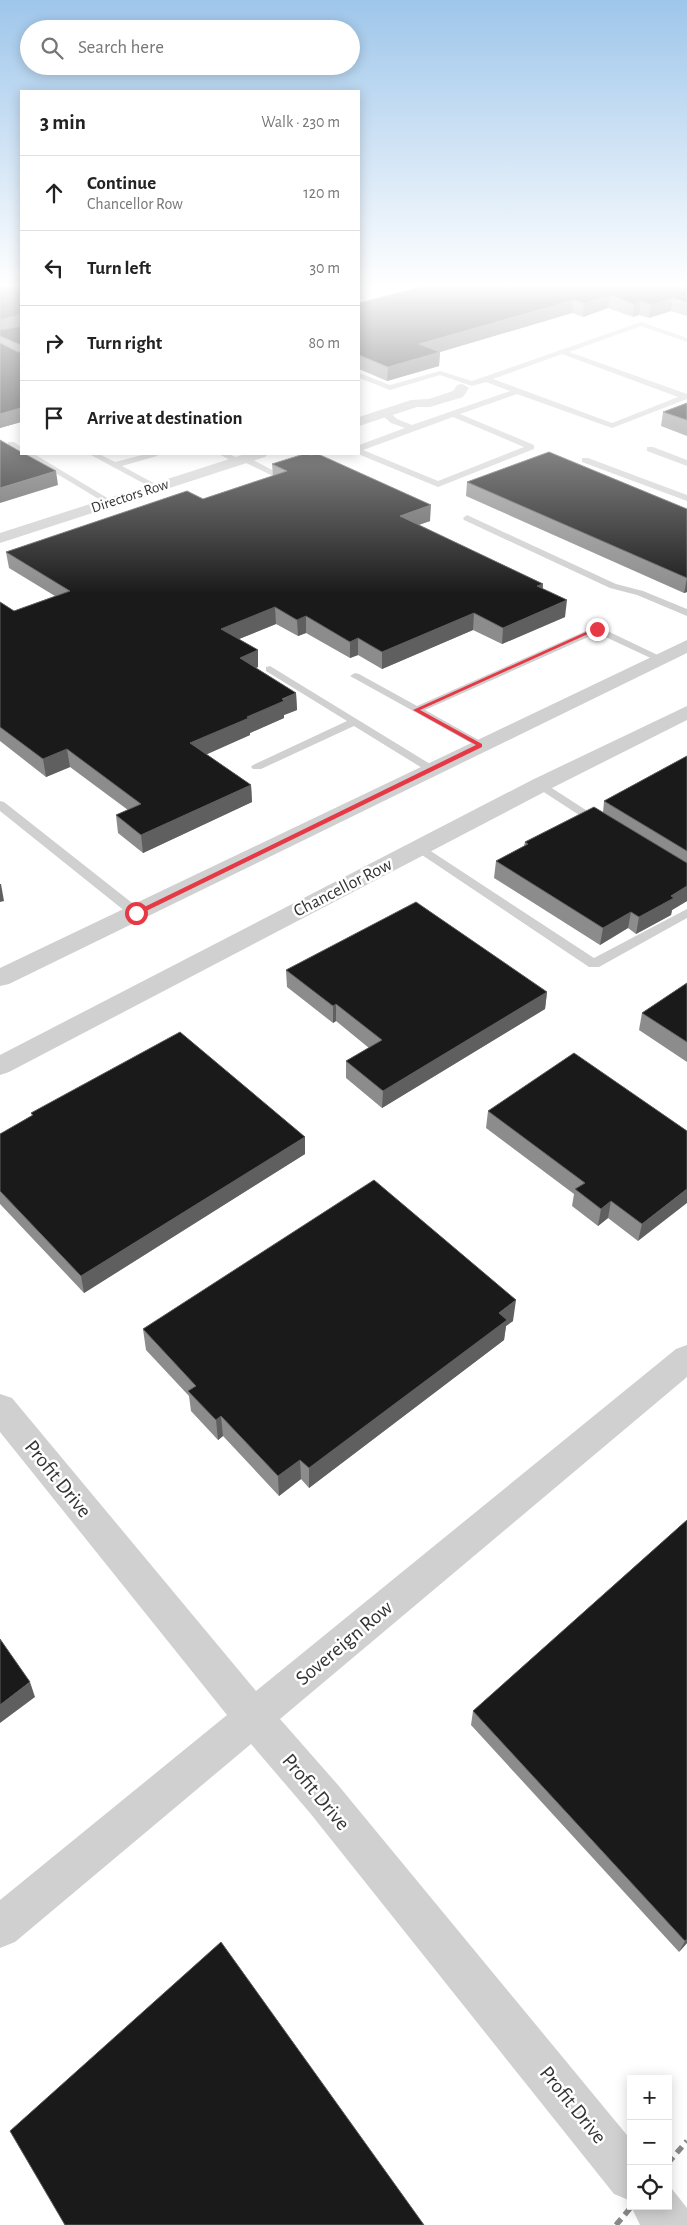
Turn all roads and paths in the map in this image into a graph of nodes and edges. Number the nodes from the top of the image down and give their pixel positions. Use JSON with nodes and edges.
{"nodes":[{"id":1,"x":466,"y":387,"type":"edge"},
{"id":2,"x":506,"y":387,"type":"edge"},
{"id":3,"x":658,"y":387,"type":"edge"},
{"id":4,"x":517,"y":391,"type":"junction"},
{"id":5,"x":686,"y":397,"type":"edge"},
{"id":6,"x":368,"y":406,"type":"dead end"},
{"id":7,"x":385,"y":413,"type":"junction"},
{"id":8,"x":453,"y":414,"type":"junction"},
{"id":9,"x":360,"y":422,"type":"edge"},
{"id":10,"x":412,"y":428,"type":"junction"},
{"id":11,"x":11,"y":444,"type":"edge"},
{"id":12,"x":20,"y":449,"type":"edge"},
{"id":13,"x":360,"y":449,"type":"edge"},
{"id":14,"x":360,"y":449,"type":"edge"},
{"id":15,"x":650,"y":449,"type":"dead end"},
{"id":16,"x":30,"y":455,"type":"edge"},
{"id":17,"x":95,"y":455,"type":"edge"},
{"id":18,"x":150,"y":455,"type":"edge"},
{"id":19,"x":226,"y":455,"type":"edge"},
{"id":20,"x":257,"y":455,"type":"edge"},
{"id":21,"x":241,"y":460,"type":"junction"},
{"id":22,"x":585,"y":460,"type":"dead end"},
{"id":23,"x":687,"y":463,"type":"edge"},
{"id":24,"x":115,"y":465,"type":"junction"},
{"id":25,"x":278,"y":475,"type":"edge"},
{"id":26,"x":157,"y":487,"type":"junction"},
{"id":27,"x":687,"y":498,"type":"edge"},
{"id":28,"x":110,"y":502,"type":"junction"},
{"id":29,"x":467,"y":518,"type":"dead end"},
{"id":30,"x":0,"y":538,"type":"edge"},
{"id":31,"x":687,"y":613,"type":"edge"},
{"id":32,"x":687,"y":646,"type":"edge"},
{"id":33,"x":661,"y":659,"type":"junction"},
{"id":34,"x":270,"y":669,"type":"dead end"},
{"id":35,"x":354,"y":676,"type":"dead end"},
{"id":36,"x":416,"y":710,"type":"junction"},
{"id":37,"x":687,"y":712,"type":"edge"},
{"id":38,"x":354,"y":722,"type":"junction"},
{"id":39,"x":480,"y":746,"type":"junction"},
{"id":40,"x":257,"y":767,"type":"dead end"},
{"id":41,"x":431,"y":770,"type":"junction"},
{"id":42,"x":540,"y":785,"type":"junction"},
{"id":43,"x":0,"y":805,"type":"edge"},
{"id":44,"x":614,"y":831,"type":"edge"},
{"id":45,"x":420,"y":848,"type":"junction"},
{"id":46,"x":136,"y":913,"type":"junction"},
{"id":47,"x":687,"y":913,"type":"edge"},
{"id":48,"x":0,"y":978,"type":"edge"},
{"id":49,"x":0,"y":1066,"type":"edge"},
{"id":50,"x":687,"y":1358,"type":"edge"},
{"id":51,"x":0,"y":1408,"type":"edge"},
{"id":52,"x":254,"y":1718,"type":"junction"},
{"id":53,"x":0,"y":1927,"type":"edge"},
{"id":54,"x":627,"y":2172,"type":"edge"},
{"id":55,"x":658,"y":2210,"type":"edge"},
{"id":56,"x":670,"y":2225,"type":"edge"}],
"edges":[{"from":1,"to":7,"type":"street"},
{"from":2,"to":4,"type":"lane"},
{"from":3,"to":5,"type":"lane"},
{"from":4,"to":5,"type":"lane"},
{"from":4,"to":8,"type":"lane"},
{"from":6,"to":7,"type":"street"},
{"from":7,"to":9,"type":"street"},
{"from":7,"to":10,"type":"lane"},
{"from":8,"to":10,"type":"lane"},
{"from":8,"to":13,"type":"lane"},
{"from":10,"to":14,"type":"lane"},
{"from":11,"to":12,"type":"lane"},
{"from":15,"to":23,"type":"lane"},
{"from":16,"to":28,"type":"lane"},
{"from":17,"to":24,"type":"lane"},
{"from":18,"to":24,"type":"lane"},
{"from":19,"to":21,"type":"lane"},
{"from":20,"to":21,"type":"street","name":"Directors Row"},
{"from":21,"to":25,"type":"lane"},
{"from":21,"to":26,"type":"street","name":"Directors Row"},
{"from":22,"to":27,"type":"lane"},
{"from":24,"to":26,"type":"lane"},
{"from":26,"to":28,"type":"street","name":"Directors Row"},
{"from":28,"to":30,"type":"street","name":"Directors Row"},
{"from":29,"to":31,"type":"lane"},
{"from":32,"to":33,"type":"street"},
{"from":33,"to":36,"type":"lane"},
{"from":33,"to":39,"type":"street"},
{"from":34,"to":38,"type":"lane"},
{"from":35,"to":36,"type":"lane"},
{"from":36,"to":39,"type":"lane"},
{"from":37,"to":42,"type":"street","name":"Chancellor Row"},
{"from":38,"to":40,"type":"lane"},
{"from":38,"to":41,"type":"lane"},
{"from":39,"to":41,"type":"street"},
{"from":41,"to":46,"type":"street"},
{"from":42,"to":44,"type":"lane"},
{"from":42,"to":45,"type":"street","name":"Chancellor Row"},
{"from":43,"to":46,"type":"lane"},
{"from":45,"to":47,"type":"lane"},
{"from":45,"to":49,"type":"street","name":"Chancellor Row"},
{"from":46,"to":48,"type":"street"},
{"from":50,"to":52,"type":"street","name":"Sovereign Row"},
{"from":51,"to":52,"type":"street","name":"Profit Drive"},
{"from":52,"to":53,"type":"street","name":"Sovereign Row"},
{"from":52,"to":54,"type":"street","name":"Profit Drive"},
{"from":55,"to":56,"type":"street"}]}
